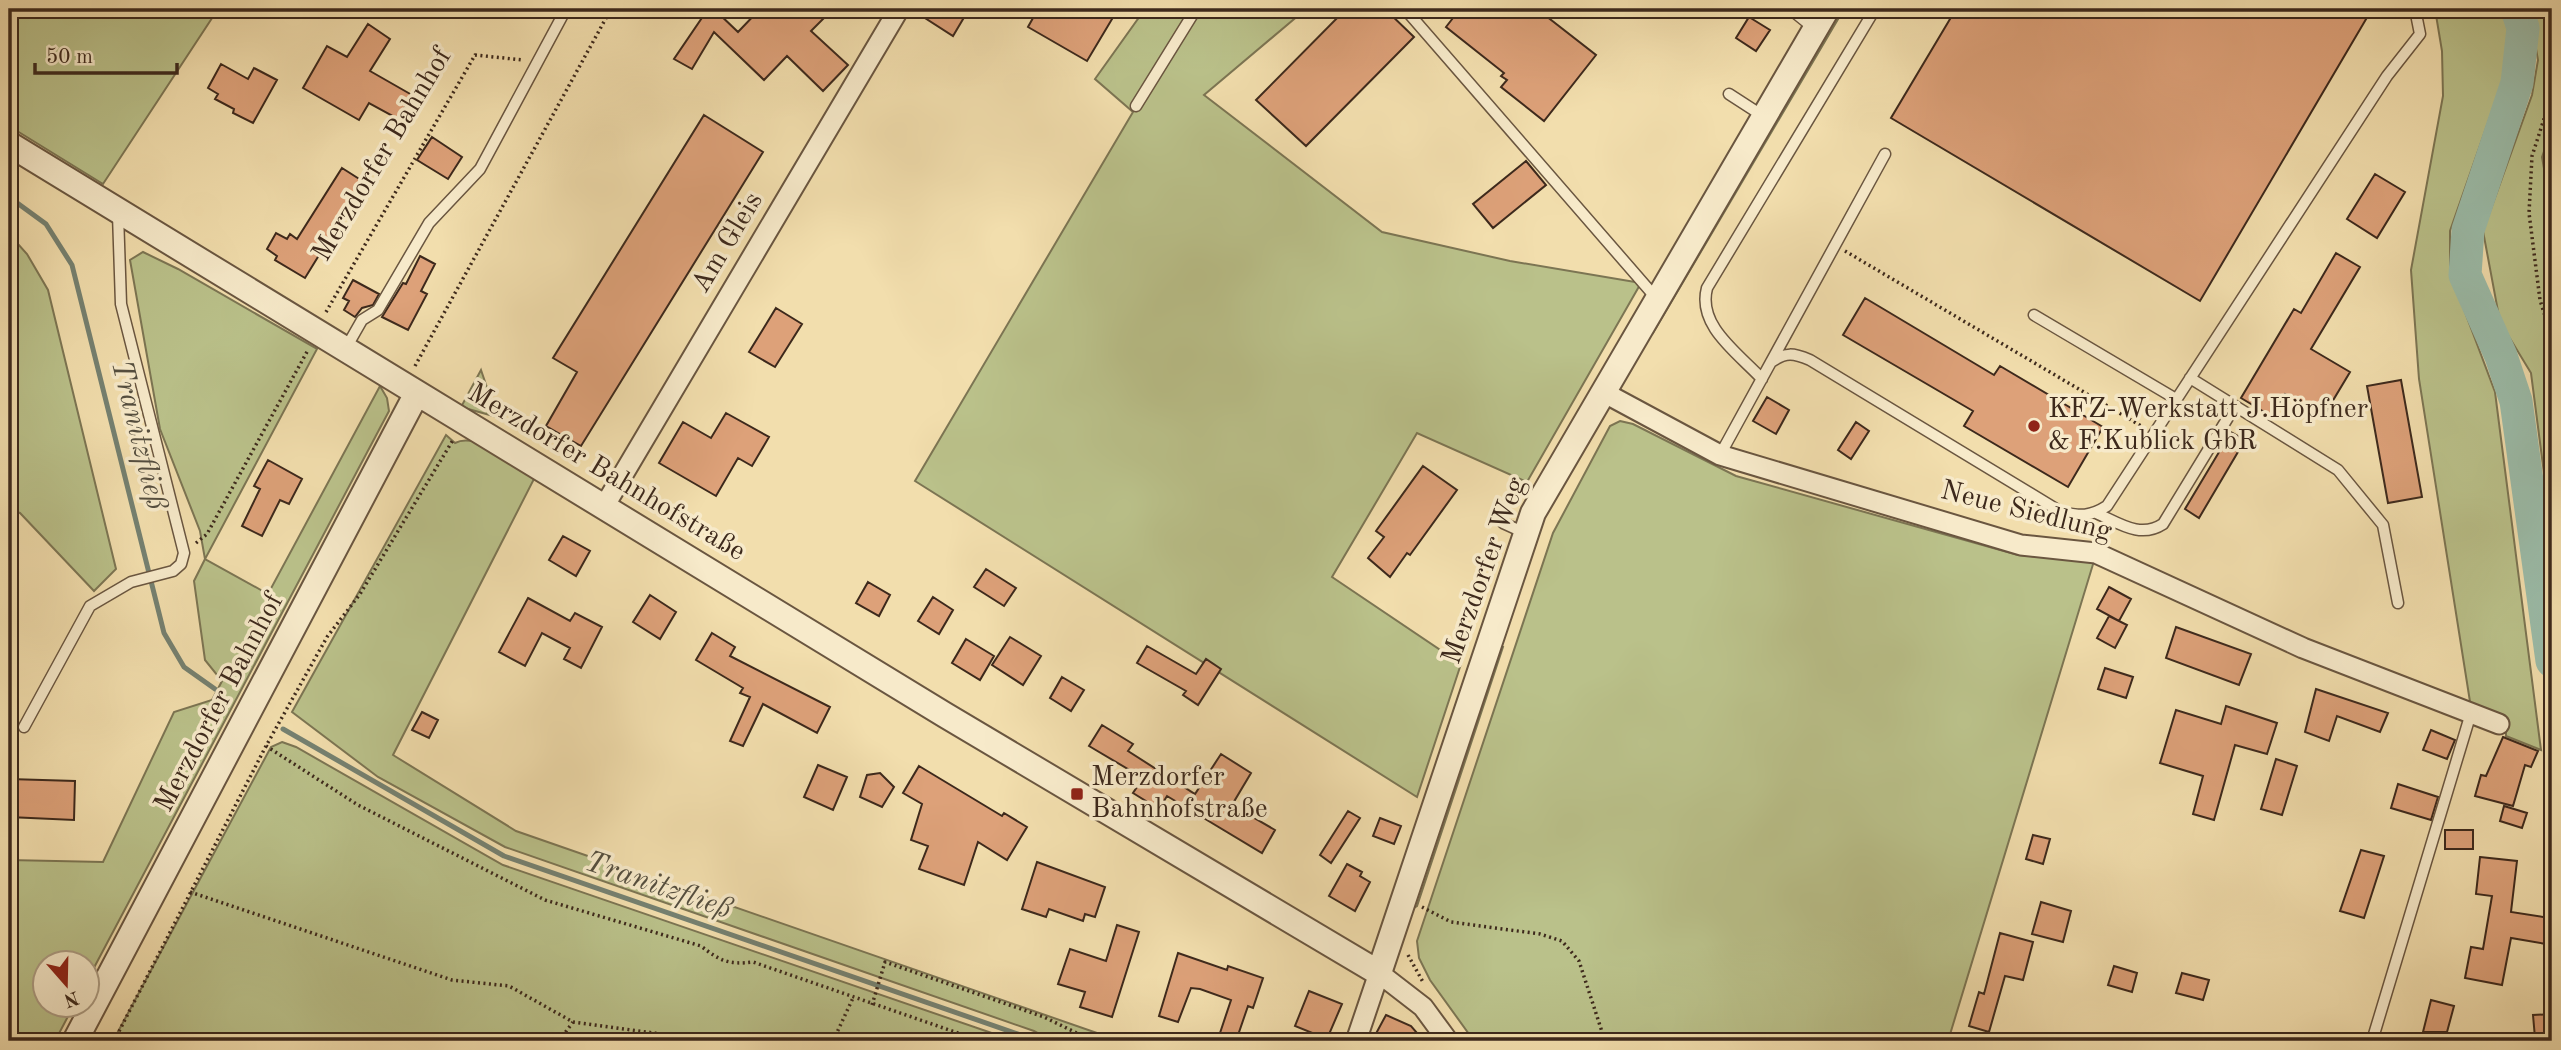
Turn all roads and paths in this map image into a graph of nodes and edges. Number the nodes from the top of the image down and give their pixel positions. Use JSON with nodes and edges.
{"nodes":[{"id":1,"x":566,"y":9,"type":"edge"},
{"id":2,"x":611,"y":9,"type":"edge"},
{"id":3,"x":900,"y":9,"type":"edge"},
{"id":4,"x":1196,"y":9,"type":"edge"},
{"id":5,"x":1405,"y":9,"type":"edge"},
{"id":6,"x":1784,"y":9,"type":"edge"},
{"id":7,"x":1875,"y":9,"type":"edge"},
{"id":8,"x":2412,"y":9,"type":"edge"},
{"id":9,"x":1821,"y":19,"type":"edge"},
{"id":10,"x":538,"y":62,"type":"junction"},
{"id":11,"x":2552,"y":75,"type":"edge"},
{"id":12,"x":1729,"y":94,"type":"dead end"},
{"id":13,"x":1136,"y":106,"type":"dead end"},
{"id":14,"x":1764,"y":117,"type":"junction"},
{"id":15,"x":9,"y":144,"type":"edge"},
{"id":16,"x":1885,"y":153,"type":"dead end"},
{"id":17,"x":118,"y":213,"type":"junction"},
{"id":18,"x":1835,"y":245,"type":"junction"},
{"id":19,"x":1657,"y":299,"type":"junction"},
{"id":20,"x":2034,"y":315,"type":"dead end"},
{"id":21,"x":317,"y":332,"type":"junction"},
{"id":22,"x":2552,"y":338,"type":"edge"},
{"id":23,"x":346,"y":348,"type":"junction"},
{"id":24,"x":1771,"y":362,"type":"junction"},
{"id":25,"x":1762,"y":379,"type":"junction"},
{"id":26,"x":2190,"y":379,"type":"junction"},
{"id":27,"x":410,"y":389,"type":"junction"},
{"id":28,"x":1603,"y":392,"type":"junction"},
{"id":29,"x":2176,"y":399,"type":"junction"},
{"id":30,"x":2235,"y":406,"type":"junction"},
{"id":31,"x":2154,"y":433,"type":"junction"},
{"id":32,"x":453,"y":434,"type":"dead end"},
{"id":33,"x":1720,"y":455,"type":"junction"},
{"id":34,"x":605,"y":505,"type":"junction"},
{"id":35,"x":2096,"y":513,"type":"junction"},
{"id":36,"x":184,"y":553,"type":"junction"},
{"id":37,"x":2398,"y":603,"type":"dead end"},
{"id":38,"x":2471,"y":713,"type":"junction"},
{"id":39,"x":2499,"y":724,"type":"dead end"},
{"id":40,"x":24,"y":727,"type":"dead end"},
{"id":41,"x":266,"y":746,"type":"junction"},
{"id":42,"x":190,"y":892,"type":"junction"},
{"id":43,"x":1419,"y":917,"type":"dead end"},
{"id":44,"x":1408,"y":950,"type":"dead end"},
{"id":45,"x":1379,"y":973,"type":"junction"},
{"id":46,"x":853,"y":998,"type":"junction"},
{"id":47,"x":872,"y":1005,"type":"junction"},
{"id":48,"x":1423,"y":1007,"type":"junction"},
{"id":49,"x":573,"y":1022,"type":"junction"},
{"id":50,"x":676,"y":1036,"type":"junction"},
{"id":51,"x":1093,"y":1040,"type":"edge"},
{"id":52,"x":75,"y":1041,"type":"edge"},
{"id":53,"x":114,"y":1041,"type":"edge"},
{"id":54,"x":559,"y":1041,"type":"edge"},
{"id":55,"x":681,"y":1041,"type":"edge"},
{"id":56,"x":690,"y":1041,"type":"edge"},
{"id":57,"x":833,"y":1041,"type":"edge"},
{"id":58,"x":981,"y":1041,"type":"edge"},
{"id":59,"x":1099,"y":1041,"type":"edge"},
{"id":60,"x":1356,"y":1041,"type":"edge"},
{"id":61,"x":1448,"y":1041,"type":"edge"},
{"id":62,"x":1605,"y":1041,"type":"edge"},
{"id":63,"x":2372,"y":1041,"type":"edge"}],
"edges":[{"from":1,"to":10,"type":"lane"},
{"from":2,"to":27,"type":"path"},
{"from":3,"to":34,"type":"street","name":"Am Gleis"},
{"from":4,"to":13,"type":"lane"},
{"from":5,"to":19,"type":"lane"},
{"from":6,"to":9,"type":"lane"},
{"from":7,"to":25,"type":"lane"},
{"from":8,"to":26,"type":"lane"},
{"from":9,"to":14,"type":"street","name":"Merzdorfer Weg"},
{"from":10,"to":21,"type":"path","name":"Merzdorfer Bahnhof"},
{"from":10,"to":23,"type":"lane"},
{"from":11,"to":22,"type":"path"},
{"from":12,"to":14,"type":"lane"},
{"from":14,"to":19,"type":"street","name":"Merzdorfer Weg"},
{"from":15,"to":17,"type":"street","name":"Merzdorfer Bahnhofstraße"},
{"from":16,"to":18,"type":"lane"},
{"from":17,"to":21,"type":"street","name":"Merzdorfer Bahnhofstraße"},
{"from":17,"to":36,"type":"lane"},
{"from":18,"to":24,"type":"lane"},
{"from":18,"to":31,"type":"path"},
{"from":19,"to":28,"type":"street","name":"Merzdorfer Weg"},
{"from":20,"to":29,"type":"lane"},
{"from":21,"to":23,"type":"street","name":"Merzdorfer Bahnhofstraße"},
{"from":21,"to":36,"type":"path","name":"Merzdorfer Bahnhof"},
{"from":23,"to":27,"type":"street","name":"Merzdorfer Bahnhofstraße"},
{"from":24,"to":25,"type":"lane"},
{"from":24,"to":35,"type":"lane"},
{"from":25,"to":33,"type":"lane"},
{"from":26,"to":29,"type":"lane"},
{"from":26,"to":30,"type":"lane"},
{"from":27,"to":34,"type":"street","name":"Merzdorfer Bahnhofstraße"},
{"from":27,"to":52,"type":"street","name":"Merzdorfer Bahnhof"},
{"from":28,"to":33,"type":"street","name":"Neue Siedlung"},
{"from":28,"to":45,"type":"street","name":"Merzdorfer Weg"},
{"from":29,"to":31,"type":"lane"},
{"from":30,"to":35,"type":"lane"},
{"from":30,"to":37,"type":"lane"},
{"from":31,"to":35,"type":"lane"},
{"from":32,"to":41,"type":"path"},
{"from":33,"to":38,"type":"street","name":"Neue Siedlung"},
{"from":34,"to":45,"type":"street","name":"Merzdorfer Bahnhofstraße"},
{"from":36,"to":40,"type":"lane"},
{"from":38,"to":39,"type":"street","name":"Neue Siedlung"},
{"from":38,"to":63,"type":"lane"},
{"from":41,"to":42,"type":"path"},
{"from":41,"to":46,"type":"path"},
{"from":42,"to":49,"type":"path"},
{"from":42,"to":53,"type":"path"},
{"from":43,"to":62,"type":"path"},
{"from":44,"to":48,"type":"path"},
{"from":45,"to":48,"type":"street","name":"Merzdorfer Bahnhofstraße"},
{"from":45,"to":60,"type":"street","name":"Merzdorfer Weg"},
{"from":46,"to":47,"type":"path"},
{"from":46,"to":57,"type":"path"},
{"from":47,"to":51,"type":"path"},
{"from":47,"to":58,"type":"path"},
{"from":48,"to":61,"type":"street","name":"Merzdorfer Bahnhofstraße"},
{"from":49,"to":50,"type":"path"},
{"from":49,"to":54,"type":"path"},
{"from":50,"to":55,"type":"path"},
{"from":50,"to":56,"type":"path"},
{"from":51,"to":59,"type":"path"}]}
